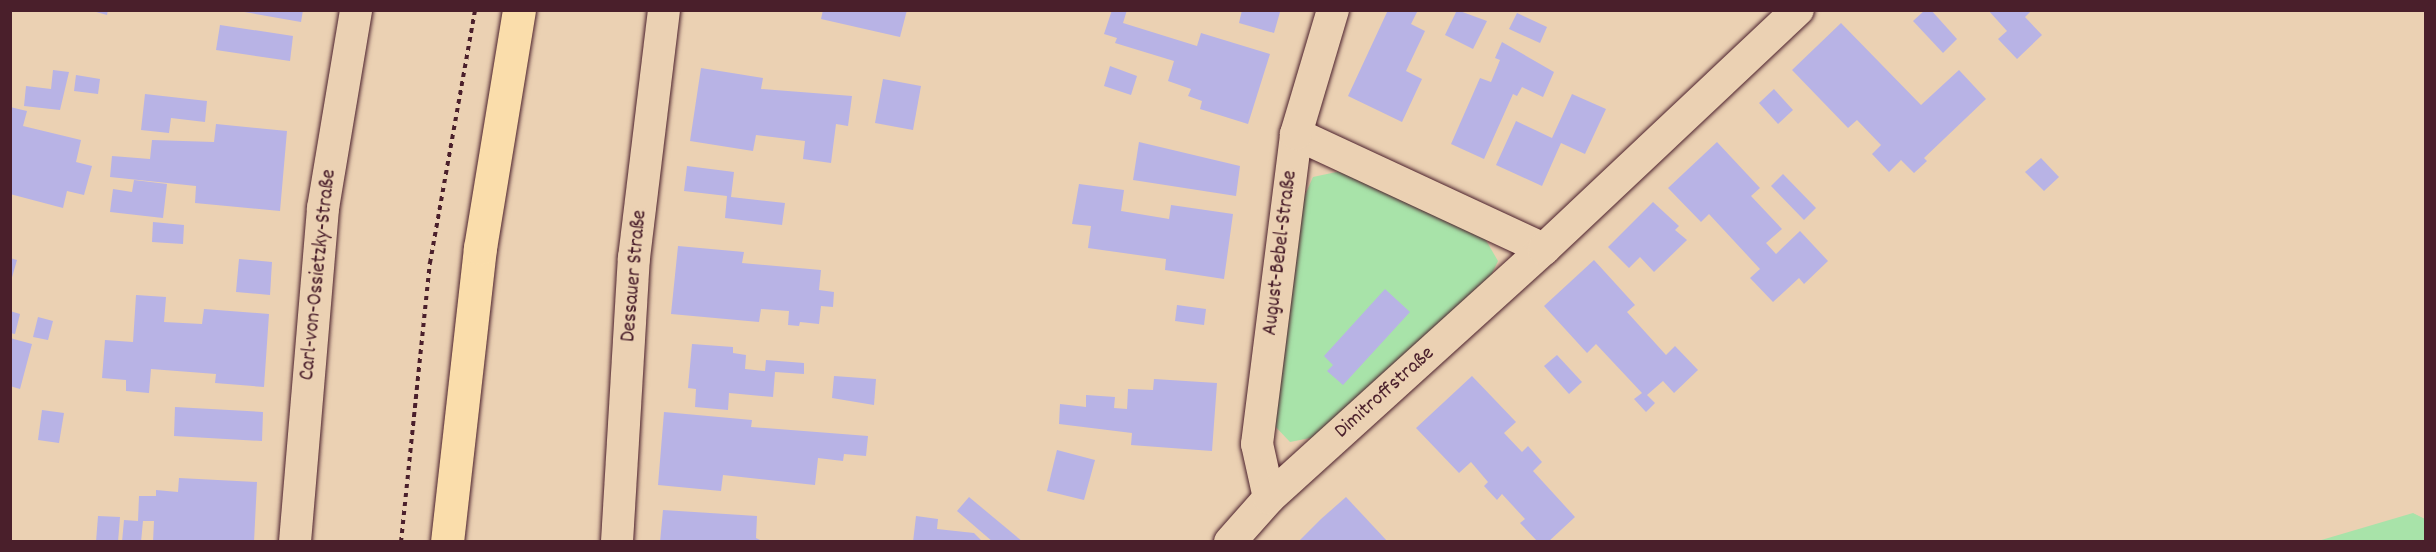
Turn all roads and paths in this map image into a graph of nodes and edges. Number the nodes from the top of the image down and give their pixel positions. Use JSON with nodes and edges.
{"nodes":[{"id":1,"x":356,"y":10,"type":"edge"},
{"id":2,"x":475,"y":10,"type":"edge"},
{"id":3,"x":519,"y":10,"type":"edge"},
{"id":4,"x":664,"y":10,"type":"edge"},
{"id":5,"x":1333,"y":10,"type":"edge"},
{"id":6,"x":1798,"y":10,"type":"edge"},
{"id":7,"x":1296,"y":134,"type":"junction"},
{"id":8,"x":1544,"y":249,"type":"junction"},
{"id":9,"x":1269,"y":498,"type":"junction"},
{"id":10,"x":295,"y":542,"type":"edge"},
{"id":11,"x":401,"y":542,"type":"edge"},
{"id":12,"x":447,"y":542,"type":"edge"},
{"id":13,"x":617,"y":542,"type":"edge"},
{"id":14,"x":1230,"y":542,"type":"edge"}],
"edges":[{"from":1,"to":10,"type":"street","name":"Carl-von-Ossietzky-Straße"},
{"from":2,"to":11,"type":"path"},
{"from":3,"to":12,"type":"main road"},
{"from":4,"to":13,"type":"street","name":"Dessauer Straße"},
{"from":5,"to":7,"type":"street","name":"August-Bebel-Straße"},
{"from":6,"to":8,"type":"street","name":"Dimitroffstraße"},
{"from":7,"to":8,"type":"street"},
{"from":7,"to":9,"type":"street","name":"August-Bebel-Straße"},
{"from":8,"to":9,"type":"street","name":"Dimitroffstraße"},
{"from":9,"to":14,"type":"street","name":"Dimitroffstraße"}]}
